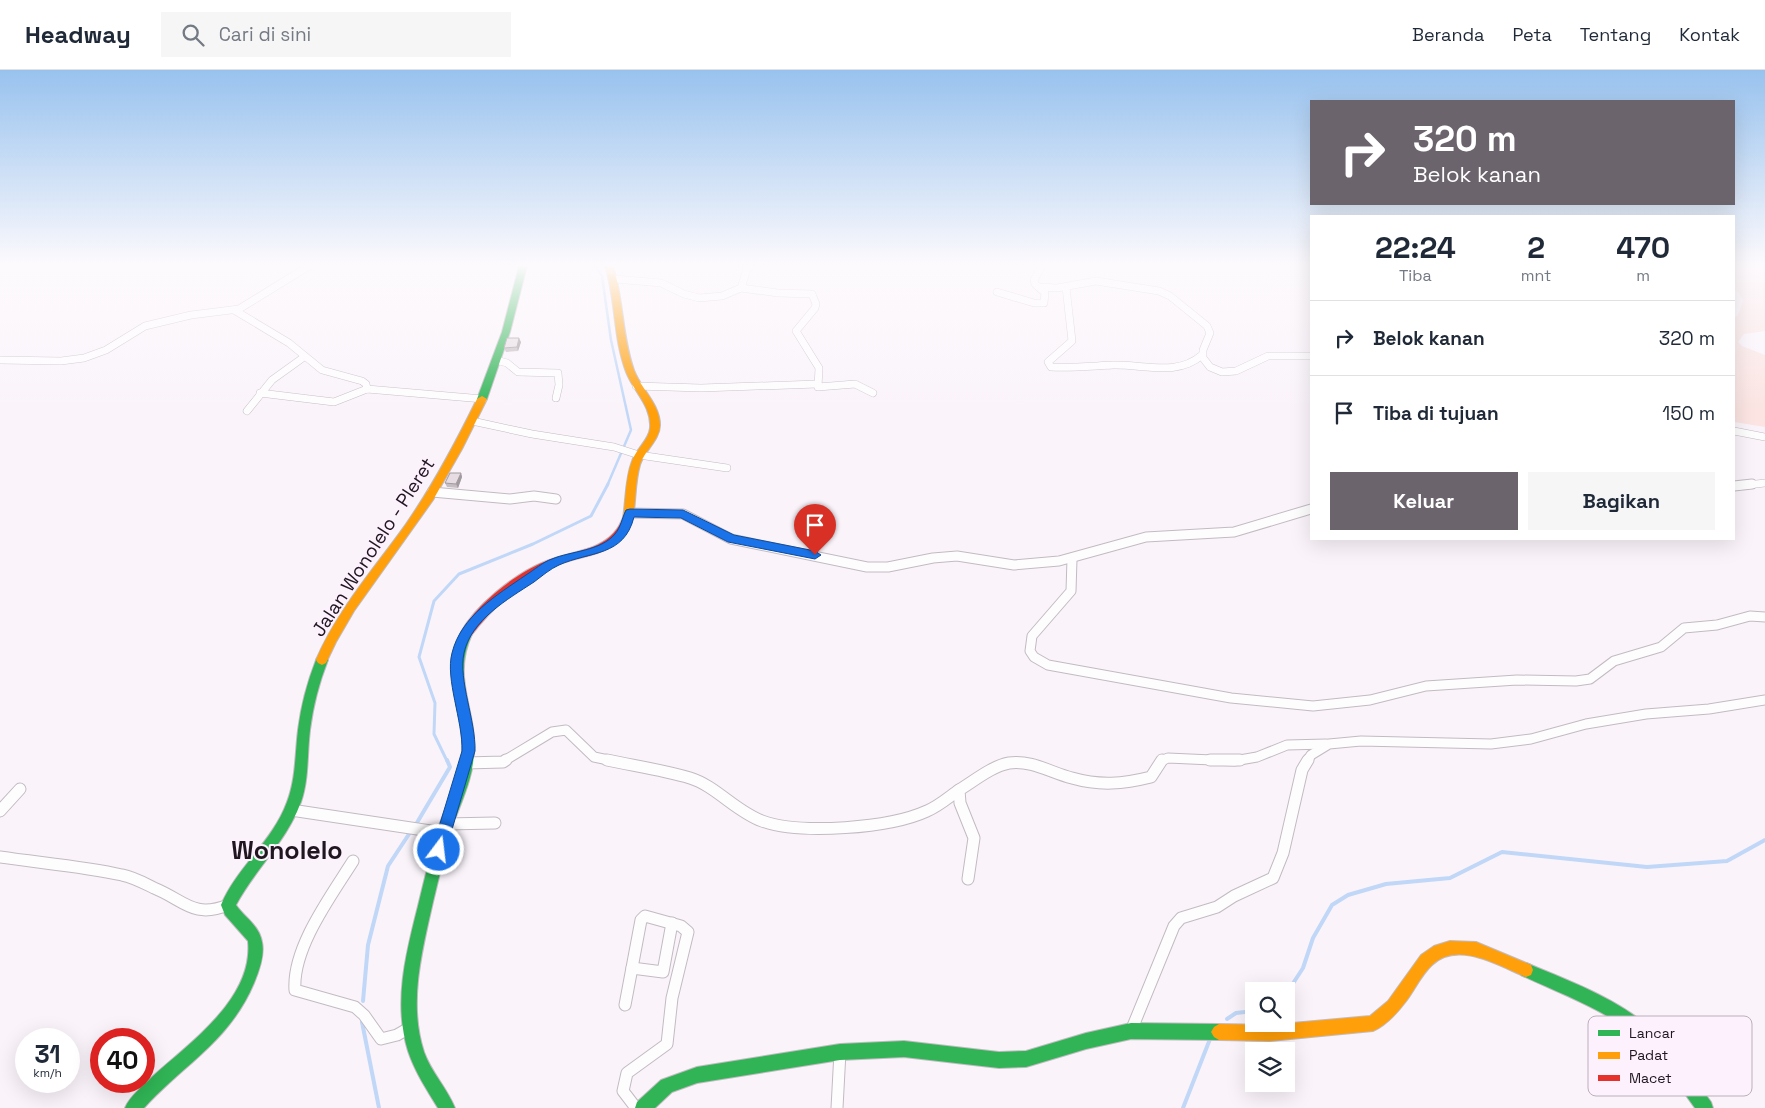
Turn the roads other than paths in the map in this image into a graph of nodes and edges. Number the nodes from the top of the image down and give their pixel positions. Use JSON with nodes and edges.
{"nodes":[{"id":1,"x":196,"y":314,"type":"edge"},
{"id":2,"x":240,"y":314,"type":"edge"},
{"id":3,"x":509,"y":314,"type":"edge"},
{"id":4,"x":620,"y":314,"type":"edge"},
{"id":5,"x":810,"y":314,"type":"edge"},
{"id":6,"x":1069,"y":314,"type":"edge"},
{"id":7,"x":1192,"y":314,"type":"edge"},
{"id":8,"x":1202,"y":355,"type":"junction"},
{"id":9,"x":1310,"y":356,"type":"edge"},
{"id":10,"x":304,"y":357,"type":"junction"},
{"id":11,"x":0,"y":360,"type":"edge"},
{"id":12,"x":496,"y":360,"type":"junction"},
{"id":13,"x":817,"y":384,"type":"junction"},
{"id":14,"x":636,"y":386,"type":"junction"},
{"id":15,"x":367,"y":389,"type":"junction"},
{"id":16,"x":873,"y":393,"type":"dead end"},
{"id":17,"x":260,"y":394,"type":"junction"},
{"id":18,"x":556,"y":398,"type":"dead end"},
{"id":19,"x":483,"y":399,"type":"junction"},
{"id":20,"x":247,"y":411,"type":"dead end"},
{"id":21,"x":472,"y":421,"type":"junction"},
{"id":22,"x":1735,"y":431,"type":"edge"},
{"id":23,"x":1765,"y":437,"type":"edge"},
{"id":24,"x":639,"y":455,"type":"junction"},
{"id":25,"x":727,"y":468,"type":"dead end"},
{"id":26,"x":1765,"y":483,"type":"edge"},
{"id":27,"x":1735,"y":486,"type":"edge"},
{"id":28,"x":432,"y":492,"type":"junction"},
{"id":29,"x":556,"y":499,"type":"dead end"},
{"id":30,"x":1310,"y":509,"type":"edge"},
{"id":31,"x":630,"y":513,"type":"junction"},
{"id":32,"x":1072,"y":559,"type":"junction"},
{"id":33,"x":1765,"y":617,"type":"edge"},
{"id":34,"x":1765,"y":700,"type":"edge"},
{"id":35,"x":1329,"y":744,"type":"junction"},
{"id":36,"x":466,"y":763,"type":"junction"},
{"id":37,"x":20,"y":789,"type":"dead end"},
{"id":38,"x":960,"y":790,"type":"junction"},
{"id":39,"x":291,"y":810,"type":"junction"},
{"id":40,"x":0,"y":811,"type":"edge"},
{"id":41,"x":495,"y":823,"type":"dead end"},
{"id":42,"x":387,"y":824,"type":"joint"},
{"id":43,"x":445,"y":829,"type":"junction"},
{"id":44,"x":0,"y":857,"type":"edge"},
{"id":45,"x":353,"y":861,"type":"dead end"},
{"id":46,"x":968,"y":879,"type":"dead end"},
{"id":47,"x":228,"y":904,"type":"junction"},
{"id":48,"x":672,"y":923,"type":"junction"},
{"id":49,"x":632,"y":968,"type":"junction"},
{"id":50,"x":625,"y":1005,"type":"dead end"},
{"id":51,"x":1620,"y":1016,"type":"edge"},
{"id":52,"x":411,"y":1028,"type":"junction"},
{"id":53,"x":1131,"y":1031,"type":"junction"},
{"id":54,"x":840,"y":1052,"type":"junction"},
{"id":55,"x":1696,"y":1096,"type":"edge"},
{"id":56,"x":133,"y":1108,"type":"edge"},
{"id":57,"x":448,"y":1108,"type":"edge"},
{"id":58,"x":636,"y":1108,"type":"edge"},
{"id":59,"x":643,"y":1108,"type":"edge"},
{"id":60,"x":837,"y":1108,"type":"edge"},
{"id":61,"x":1705,"y":1108,"type":"edge"}],
"edges":[{"from":1,"to":11,"type":"street"},
{"from":2,"to":10,"type":"street"},
{"from":3,"to":12,"type":"street","name":"Jalan Wonolelo - Pleret"},
{"from":4,"to":14,"type":"street"},
{"from":5,"to":13,"type":"street"},
{"from":6,"to":8,"type":"street"},
{"from":7,"to":8,"type":"street"},
{"from":8,"to":9,"type":"street"},
{"from":10,"to":15,"type":"street"},
{"from":10,"to":17,"type":"street"},
{"from":12,"to":18,"type":"street"},
{"from":12,"to":19,"type":"street","name":"Jalan Wonolelo - Pleret"},
{"from":13,"to":14,"type":"street"},
{"from":13,"to":16,"type":"street"},
{"from":14,"to":24,"type":"street"},
{"from":15,"to":17,"type":"street"},
{"from":15,"to":19,"type":"street"},
{"from":17,"to":20,"type":"street"},
{"from":19,"to":21,"type":"street","name":"Jalan Wonolelo - Pleret"},
{"from":21,"to":24,"type":"street"},
{"from":21,"to":28,"type":"street","name":"Jalan Wonolelo - Pleret"},
{"from":22,"to":23,"type":"street"},
{"from":24,"to":25,"type":"street"},
{"from":24,"to":31,"type":"street"},
{"from":26,"to":27,"type":"street"},
{"from":28,"to":29,"type":"street"},
{"from":28,"to":39,"type":"street","name":"Jalan Wonolelo - Pleret"},
{"from":30,"to":32,"type":"street"},
{"from":31,"to":32,"type":"street"},
{"from":31,"to":36,"type":"street"},
{"from":32,"to":33,"type":"street"},
{"from":34,"to":35,"type":"street"},
{"from":35,"to":38,"type":"street"},
{"from":35,"to":53,"type":"street"},
{"from":36,"to":38,"type":"street"},
{"from":36,"to":43,"type":"street"},
{"from":37,"to":40,"type":"street"},
{"from":38,"to":46,"type":"street"},
{"from":39,"to":42,"type":"street"},
{"from":39,"to":47,"type":"street","name":"Jalan Wonolelo - Pleret"},
{"from":41,"to":43,"type":"street"},
{"from":42,"to":43,"type":"street"},
{"from":43,"to":52,"type":"street"},
{"from":44,"to":47,"type":"street"},
{"from":45,"to":52,"type":"street"},
{"from":47,"to":56,"type":"street"},
{"from":48,"to":49,"type":"street"},
{"from":48,"to":49,"type":"street"},
{"from":48,"to":58,"type":"street"},
{"from":49,"to":50,"type":"street"},
{"from":51,"to":53,"type":"street"},
{"from":52,"to":57,"type":"street"},
{"from":53,"to":54,"type":"street"},
{"from":54,"to":59,"type":"street"},
{"from":54,"to":60,"type":"street"},
{"from":55,"to":61,"type":"street"}]}
